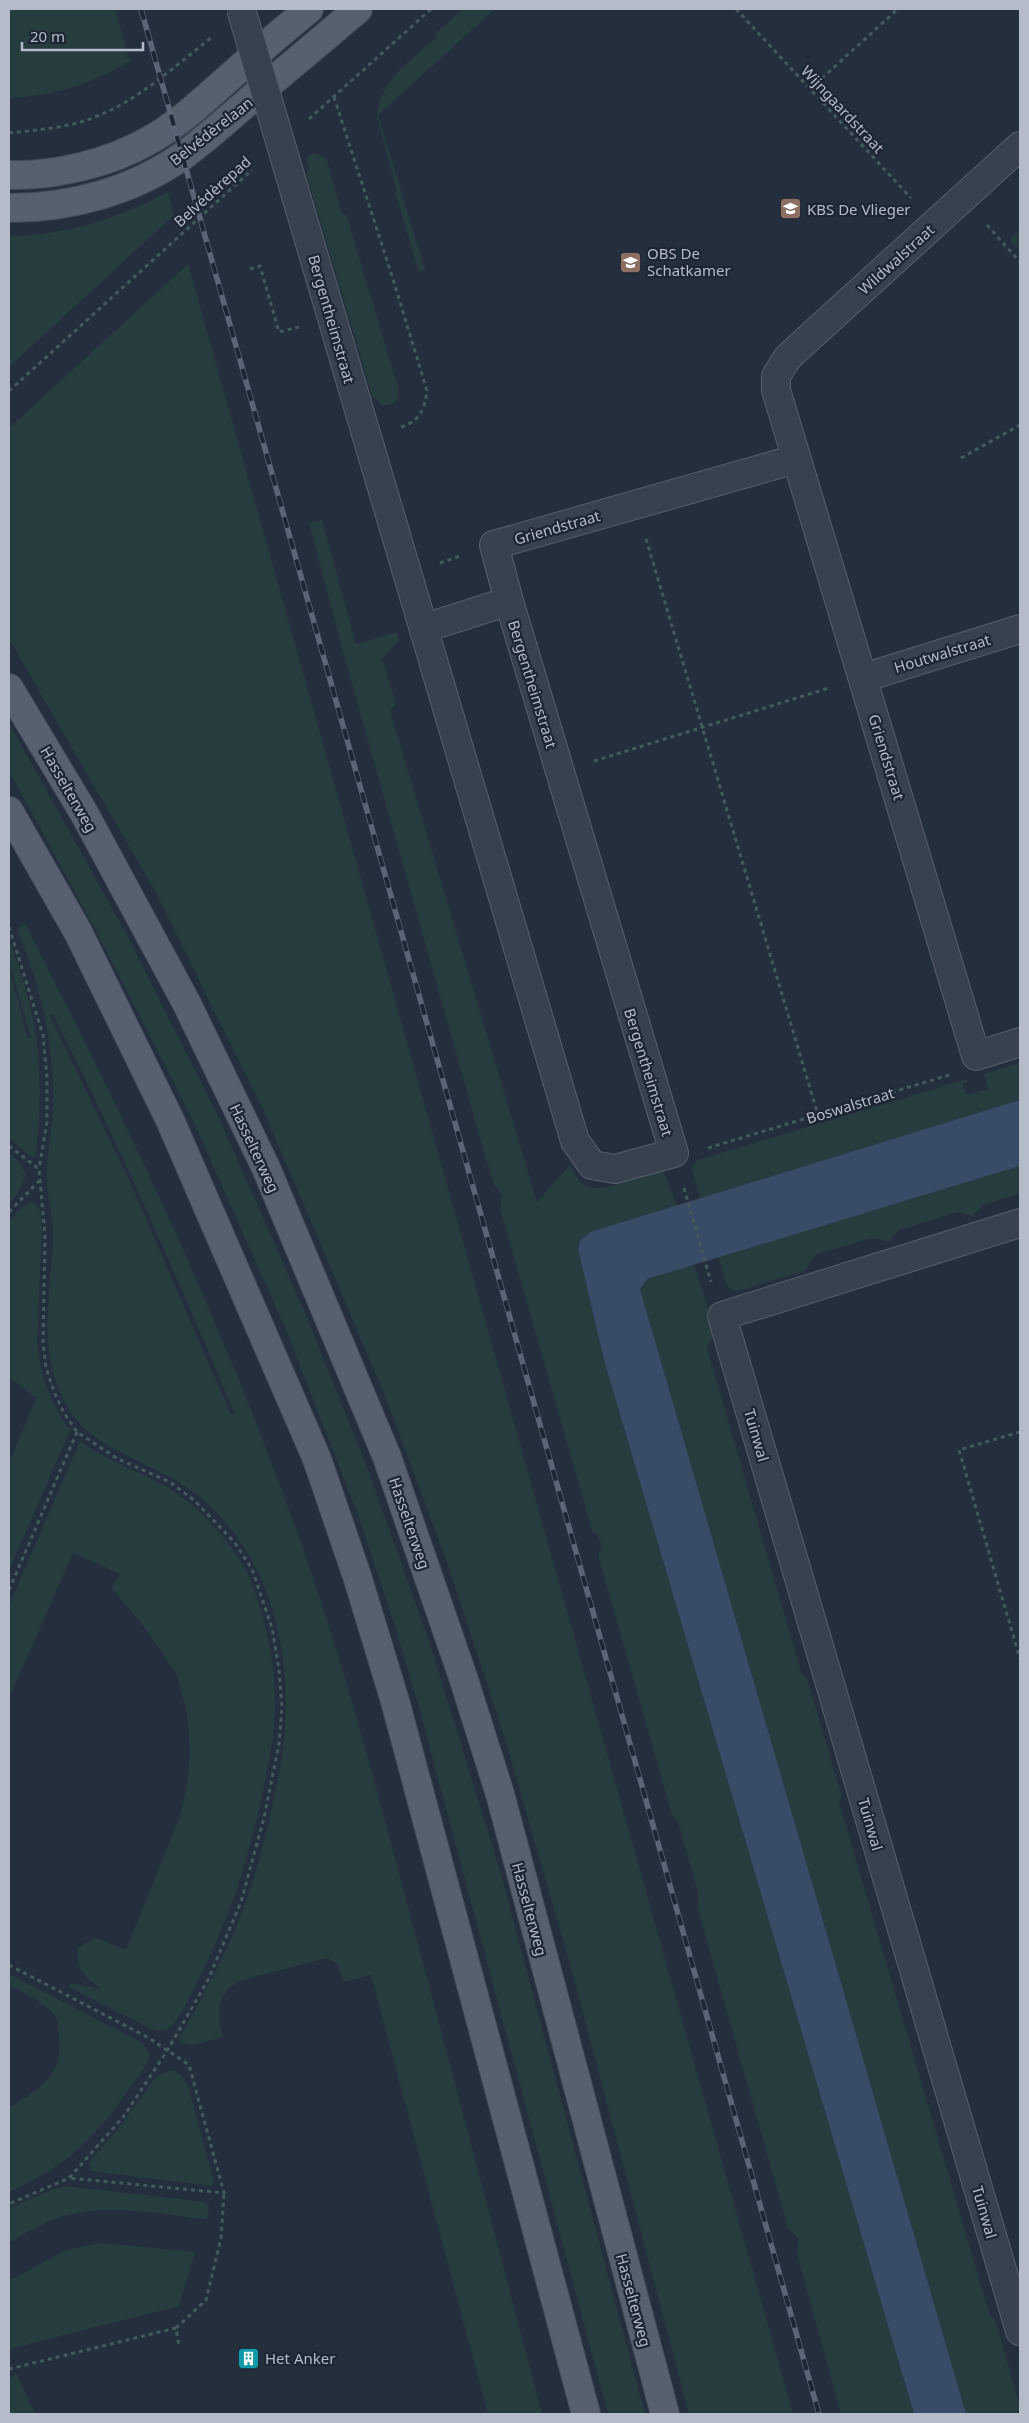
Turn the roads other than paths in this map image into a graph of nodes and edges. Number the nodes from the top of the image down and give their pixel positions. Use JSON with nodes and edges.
{"nodes":[{"id":1,"x":241,"y":9,"type":"edge"},
{"id":2,"x":309,"y":9,"type":"edge"},
{"id":3,"x":358,"y":9,"type":"edge"},
{"id":4,"x":1020,"y":146,"type":"edge"},
{"id":5,"x":9,"y":175,"type":"edge"},
{"id":6,"x":9,"y":208,"type":"edge"},
{"id":7,"x":776,"y":376,"type":"joint"},
{"id":8,"x":796,"y":459,"type":"junction"},
{"id":9,"x":494,"y":545,"type":"joint"},
{"id":10,"x":508,"y":601,"type":"junction"},
{"id":11,"x":425,"y":628,"type":"junction"},
{"id":12,"x":1020,"y":629,"type":"edge"},
{"id":13,"x":863,"y":678,"type":"junction"},
{"id":14,"x":9,"y":688,"type":"edge"},
{"id":15,"x":9,"y":811,"type":"edge"},
{"id":16,"x":1020,"y":1042,"type":"edge"},
{"id":17,"x":1020,"y":1223,"type":"edge"},
{"id":18,"x":1020,"y":2331,"type":"edge"},
{"id":19,"x":586,"y":2414,"type":"edge"},
{"id":20,"x":665,"y":2414,"type":"edge"}],
"edges":[{"from":1,"to":11,"type":"street","name":"Bergentheimstraat","bridge":true},
{"from":2,"to":5,"type":"main road","name":"Belvédèrelaan"},
{"from":3,"to":6,"type":"main road","name":"Belvédèrelaan"},
{"from":4,"to":7,"type":"street","name":"Wildwalstraat"},
{"from":7,"to":8,"type":"street","name":"Griendstraat"},
{"from":8,"to":9,"type":"street","name":"Griendstraat"},
{"from":8,"to":13,"type":"street","name":"Griendstraat"},
{"from":9,"to":10,"type":"street","name":"Bergentheimstraat"},
{"from":10,"to":11,"type":"street","name":"Bergentheimstraat"},
{"from":10,"to":11,"type":"street","name":"Bergentheimstraat"},
{"from":12,"to":13,"type":"street","name":"Houtwalstraat"},
{"from":13,"to":16,"type":"street","name":"Griendstraat"},
{"from":14,"to":20,"type":"main road","name":"Hasselterweg"},
{"from":15,"to":19,"type":"main road"},
{"from":17,"to":18,"type":"street","name":"Tuinwal"}]}
